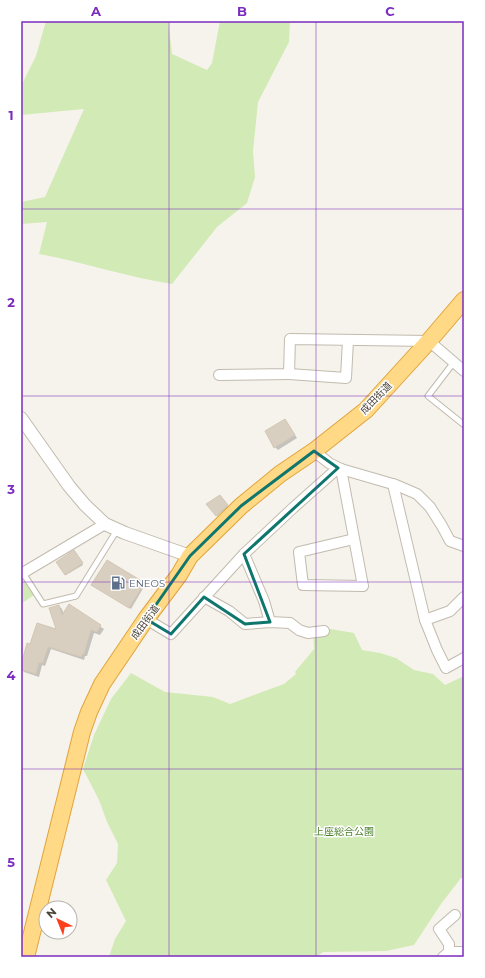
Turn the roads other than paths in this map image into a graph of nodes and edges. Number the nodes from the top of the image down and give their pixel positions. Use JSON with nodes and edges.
{"nodes":[{"id":1,"x":464,"y":300,"type":"edge"},
{"id":2,"x":348,"y":340,"type":"junction"},
{"id":3,"x":429,"y":341,"type":"junction"},
{"id":4,"x":454,"y":362,"type":"junction"},
{"id":5,"x":464,"y":371,"type":"edge"},
{"id":6,"x":289,"y":374,"type":"junction"},
{"id":7,"x":219,"y":375,"type":"dead end"},
{"id":8,"x":21,"y":418,"type":"edge"},
{"id":9,"x":464,"y":423,"type":"edge"},
{"id":10,"x":314,"y":451,"type":"junction"},
{"id":11,"x":340,"y":468,"type":"junction"},
{"id":12,"x":393,"y":484,"type":"junction"},
{"id":13,"x":105,"y":524,"type":"junction"},
{"id":14,"x":117,"y":530,"type":"junction"},
{"id":15,"x":354,"y":539,"type":"junction"},
{"id":16,"x":464,"y":546,"type":"edge"},
{"id":17,"x":244,"y":554,"type":"junction"},
{"id":18,"x":190,"y":556,"type":"junction"},
{"id":19,"x":22,"y":573,"type":"edge"},
{"id":20,"x":204,"y":597,"type":"junction"},
{"id":21,"x":464,"y":598,"type":"edge"},
{"id":22,"x":146,"y":619,"type":"junction"},
{"id":23,"x":425,"y":620,"type":"junction"},
{"id":24,"x":270,"y":622,"type":"junction"},
{"id":25,"x":324,"y":631,"type":"dead end"},
{"id":26,"x":464,"y":658,"type":"edge"},
{"id":27,"x":455,"y":916,"type":"dead end"},
{"id":28,"x":464,"y":952,"type":"edge"},
{"id":29,"x":446,"y":955,"type":"edge"},
{"id":30,"x":26,"y":957,"type":"edge"}],
"edges":[{"from":1,"to":3,"type":"highway","name":"成田街道"},
{"from":2,"to":3,"type":"street"},
{"from":2,"to":6,"type":"street"},
{"from":2,"to":6,"type":"street"},
{"from":3,"to":4,"type":"street"},
{"from":3,"to":10,"type":"highway","name":"成田街道"},
{"from":4,"to":5,"type":"street"},
{"from":4,"to":9,"type":"lane"},
{"from":6,"to":7,"type":"street"},
{"from":8,"to":13,"type":"street"},
{"from":10,"to":11,"type":"street"},
{"from":10,"to":18,"type":"highway","name":"成田街道"},
{"from":11,"to":12,"type":"street"},
{"from":11,"to":15,"type":"street"},
{"from":11,"to":17,"type":"street"},
{"from":12,"to":16,"type":"street"},
{"from":12,"to":23,"type":"street"},
{"from":13,"to":14,"type":"street"},
{"from":13,"to":19,"type":"street"},
{"from":14,"to":18,"type":"street"},
{"from":14,"to":19,"type":"lane"},
{"from":15,"to":15,"type":"street"},
{"from":17,"to":20,"type":"street"},
{"from":17,"to":24,"type":"street"},
{"from":18,"to":22,"type":"highway","name":"成田街道"},
{"from":20,"to":22,"type":"street"},
{"from":20,"to":24,"type":"street"},
{"from":21,"to":23,"type":"street"},
{"from":22,"to":30,"type":"highway","name":"成田街道"},
{"from":23,"to":26,"type":"street"},
{"from":24,"to":25,"type":"street"},
{"from":27,"to":29,"type":"street"},
{"from":28,"to":29,"type":"street"}]}
